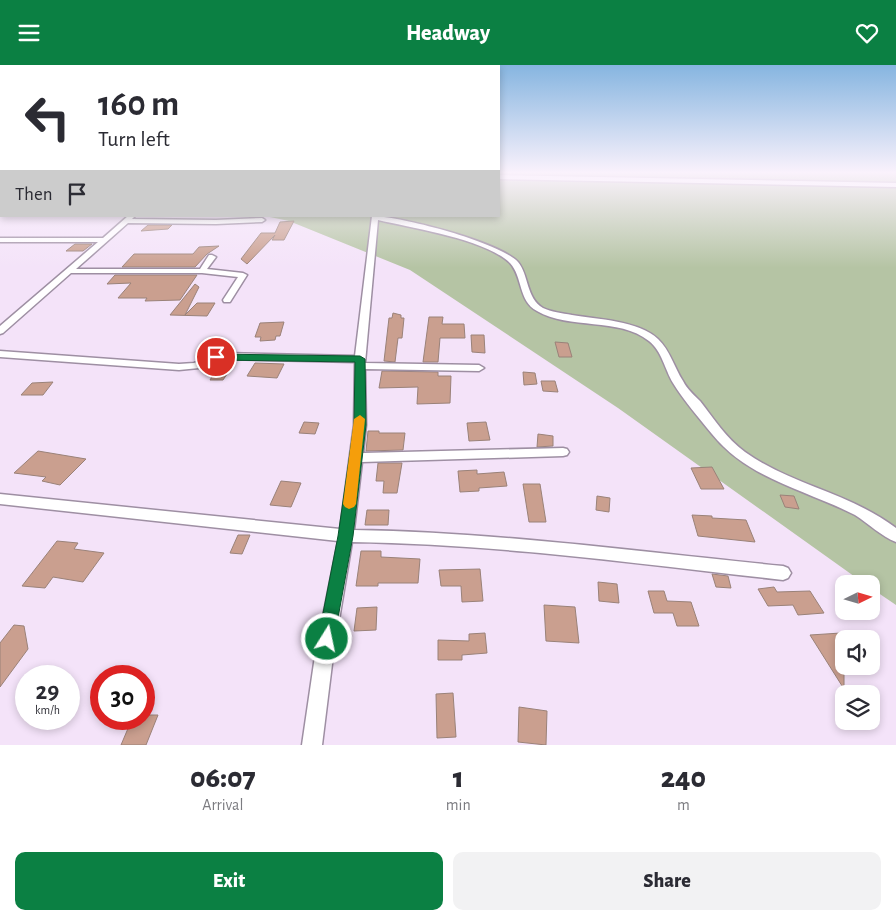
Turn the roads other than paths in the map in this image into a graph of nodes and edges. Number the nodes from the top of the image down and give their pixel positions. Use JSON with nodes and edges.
{"nodes":[{"id":1,"x":375,"y":217,"type":"edge"},
{"id":2,"x":263,"y":218,"type":"edge"},
{"id":3,"x":129,"y":219,"type":"edge"},
{"id":4,"x":259,"y":227,"type":"dead end"},
{"id":5,"x":0,"y":240,"type":"edge"},
{"id":6,"x":104,"y":240,"type":"junction"},
{"id":7,"x":212,"y":257,"type":"dead end"},
{"id":8,"x":68,"y":271,"type":"junction"},
{"id":9,"x":202,"y":271,"type":"junction"},
{"id":10,"x":227,"y":301,"type":"dead end"},
{"id":11,"x":0,"y":331,"type":"edge"},
{"id":12,"x":0,"y":354,"type":"edge"},
{"id":13,"x":360,"y":362,"type":"junction"},
{"id":14,"x":479,"y":368,"type":"dead end"},
{"id":15,"x":563,"y":452,"type":"dead end"},
{"id":16,"x":355,"y":458,"type":"junction"},
{"id":17,"x":0,"y":499,"type":"edge"},
{"id":18,"x":346,"y":536,"type":"junction"},
{"id":19,"x":896,"y":536,"type":"edge"},
{"id":20,"x":783,"y":573,"type":"dead end"},
{"id":21,"x":312,"y":745,"type":"edge"}],
"edges":[{"from":1,"to":13,"type":"street"},
{"from":1,"to":19,"type":"street"},
{"from":2,"to":3,"type":"street"},
{"from":2,"to":4,"type":"street"},
{"from":3,"to":6,"type":"street"},
{"from":5,"to":6,"type":"street"},
{"from":6,"to":8,"type":"street"},
{"from":7,"to":9,"type":"street"},
{"from":8,"to":9,"type":"street"},
{"from":8,"to":11,"type":"street"},
{"from":9,"to":10,"type":"street"},
{"from":12,"to":13,"type":"street"},
{"from":13,"to":14,"type":"street"},
{"from":13,"to":16,"type":"street"},
{"from":15,"to":16,"type":"street"},
{"from":16,"to":18,"type":"street"},
{"from":17,"to":18,"type":"street"},
{"from":18,"to":20,"type":"street"},
{"from":18,"to":21,"type":"street"}]}
